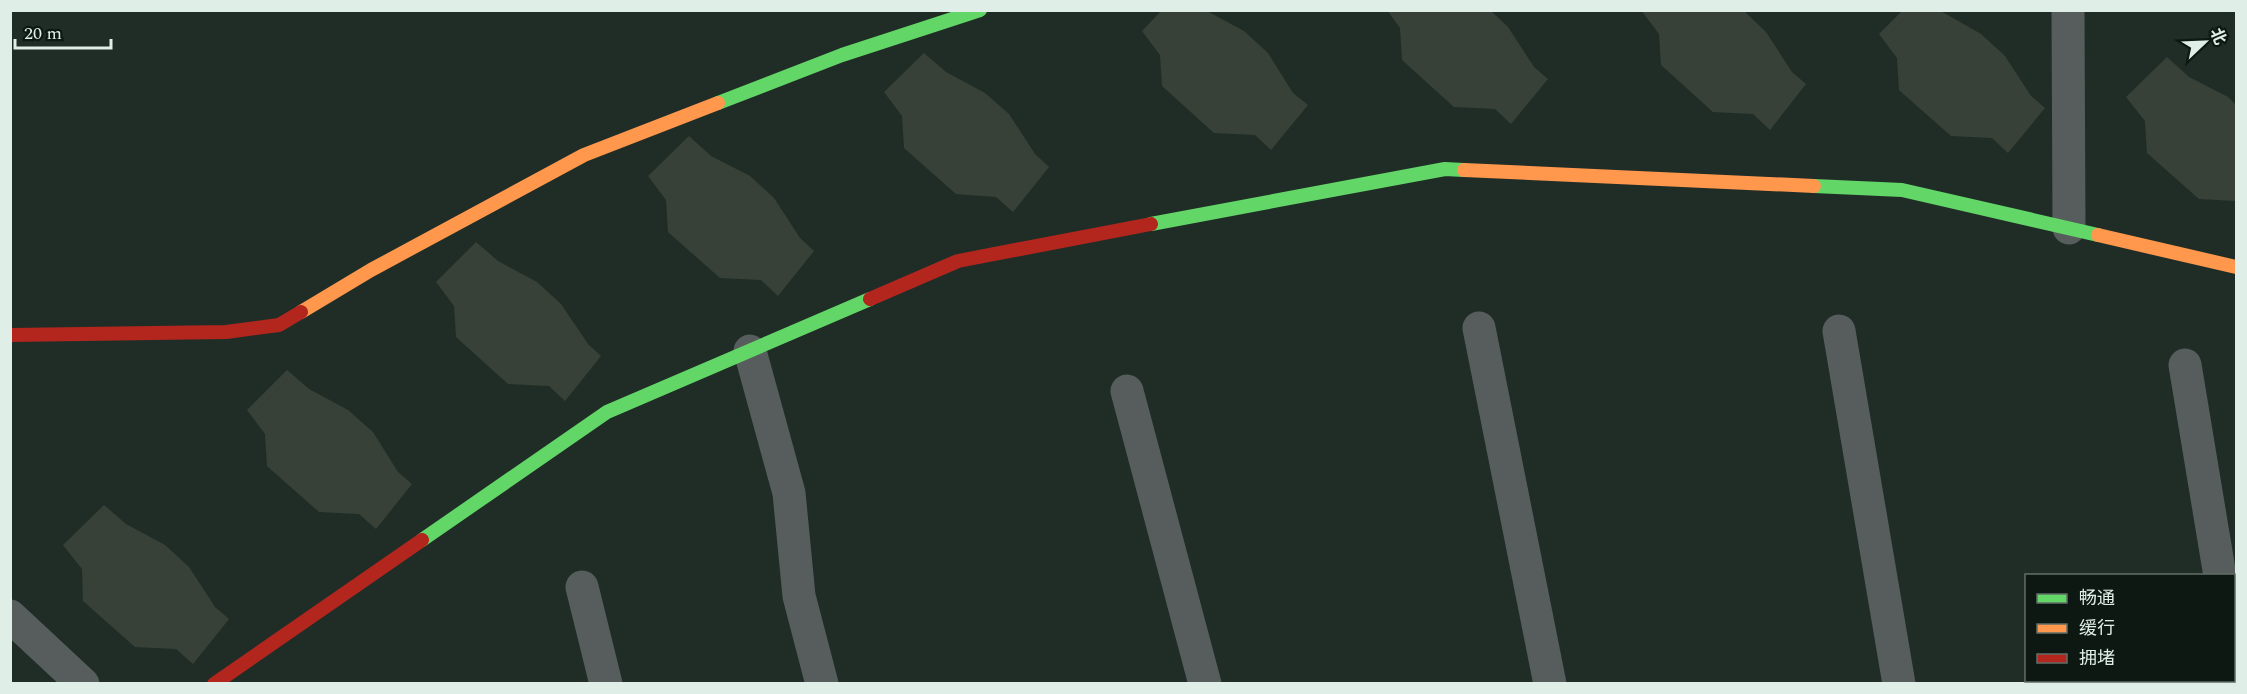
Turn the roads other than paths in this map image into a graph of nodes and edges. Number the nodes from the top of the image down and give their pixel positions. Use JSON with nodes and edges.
{"nodes":[{"id":1,"x":980,"y":10,"type":"edge"},
{"id":2,"x":2068,"y":10,"type":"edge"},
{"id":3,"x":2069,"y":228,"type":"junction"},
{"id":4,"x":2236,"y":267,"type":"edge"},
{"id":5,"x":1479,"y":328,"type":"dead end"},
{"id":6,"x":1839,"y":331,"type":"dead end"},
{"id":7,"x":10,"y":335,"type":"edge"},
{"id":8,"x":750,"y":351,"type":"junction"},
{"id":9,"x":2185,"y":365,"type":"dead end"},
{"id":10,"x":1127,"y":391,"type":"dead end"},
{"id":11,"x":2220,"y":574,"type":"edge"},
{"id":12,"x":582,"y":587,"type":"dead end"},
{"id":13,"x":10,"y":616,"type":"edge"},
{"id":14,"x":84,"y":684,"type":"edge"},
{"id":15,"x":214,"y":684,"type":"edge"},
{"id":16,"x":606,"y":684,"type":"edge"},
{"id":17,"x":822,"y":684,"type":"edge"},
{"id":18,"x":1205,"y":684,"type":"edge"},
{"id":19,"x":1550,"y":684,"type":"edge"},
{"id":20,"x":1899,"y":684,"type":"edge"}],
"edges":[{"from":1,"to":7,"type":"street"},
{"from":2,"to":3,"type":"street"},
{"from":3,"to":4,"type":"street"},
{"from":3,"to":8,"type":"street"},
{"from":5,"to":19,"type":"street"},
{"from":6,"to":20,"type":"street"},
{"from":8,"to":15,"type":"street"},
{"from":8,"to":17,"type":"street"},
{"from":9,"to":11,"type":"street"},
{"from":10,"to":18,"type":"street"},
{"from":12,"to":16,"type":"street"},
{"from":13,"to":14,"type":"street"}]}
